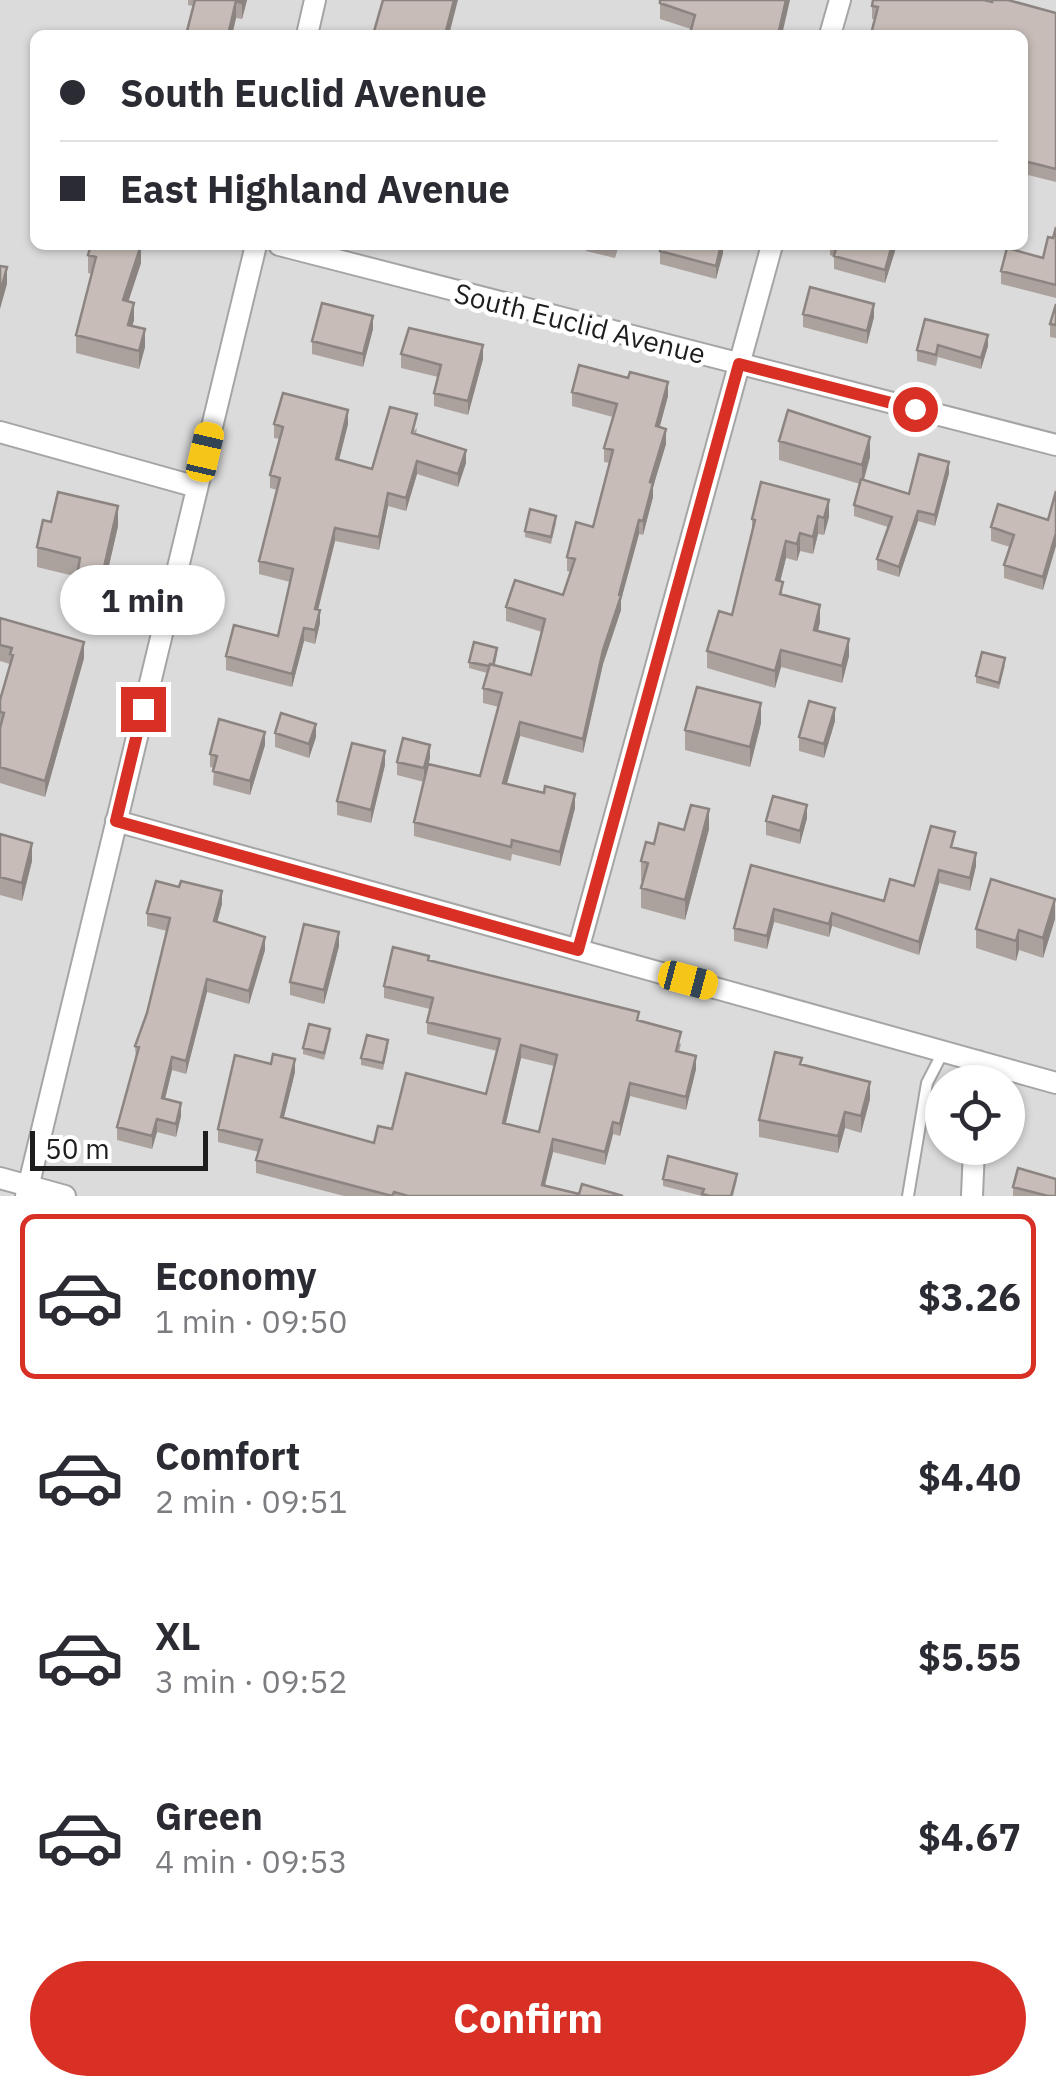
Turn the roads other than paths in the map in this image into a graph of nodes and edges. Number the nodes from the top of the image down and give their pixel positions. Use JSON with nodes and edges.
{"nodes":[{"id":1,"x":315,"y":0,"type":"edge"},
{"id":2,"x":840,"y":0,"type":"edge"},
{"id":3,"x":308,"y":30,"type":"edge"},
{"id":4,"x":831,"y":30,"type":"edge"},
{"id":5,"x":255,"y":250,"type":"edge"},
{"id":6,"x":298,"y":250,"type":"edge"},
{"id":7,"x":771,"y":250,"type":"edge"},
{"id":8,"x":739,"y":364,"type":"junction"},
{"id":9,"x":0,"y":432,"type":"edge"},
{"id":10,"x":1056,"y":445,"type":"edge"},
{"id":11,"x":197,"y":486,"type":"junction"},
{"id":12,"x":116,"y":821,"type":"junction"},
{"id":13,"x":578,"y":950,"type":"junction"},
{"id":14,"x":943,"y":1052,"type":"junction"},
{"id":15,"x":965,"y":1065,"type":"edge"},
{"id":16,"x":1025,"y":1079,"type":"edge"},
{"id":17,"x":1056,"y":1083,"type":"edge"},
{"id":18,"x":973,"y":1165,"type":"edge"},
{"id":19,"x":0,"y":1178,"type":"edge"},
{"id":20,"x":27,"y":1191,"type":"edge"},
{"id":21,"x":65,"y":1196,"type":"edge"},
{"id":22,"x":908,"y":1196,"type":"edge"},
{"id":23,"x":972,"y":1196,"type":"edge"}],
"edges":[{"from":1,"to":3,"type":"street"},
{"from":2,"to":4,"type":"street"},
{"from":5,"to":11,"type":"street"},
{"from":6,"to":8,"type":"street","name":"South Euclid Avenue"},
{"from":7,"to":8,"type":"street"},
{"from":8,"to":10,"type":"street","name":"South Euclid Avenue"},
{"from":8,"to":13,"type":"street"},
{"from":9,"to":11,"type":"street"},
{"from":11,"to":12,"type":"street"},
{"from":12,"to":13,"type":"street"},
{"from":12,"to":20,"type":"street"},
{"from":13,"to":14,"type":"street"},
{"from":14,"to":15,"type":"street"},
{"from":14,"to":22,"type":"lane"},
{"from":16,"to":17,"type":"street"},
{"from":18,"to":23,"type":"street"},
{"from":19,"to":20,"type":"street"},
{"from":20,"to":21,"type":"street"}]}
